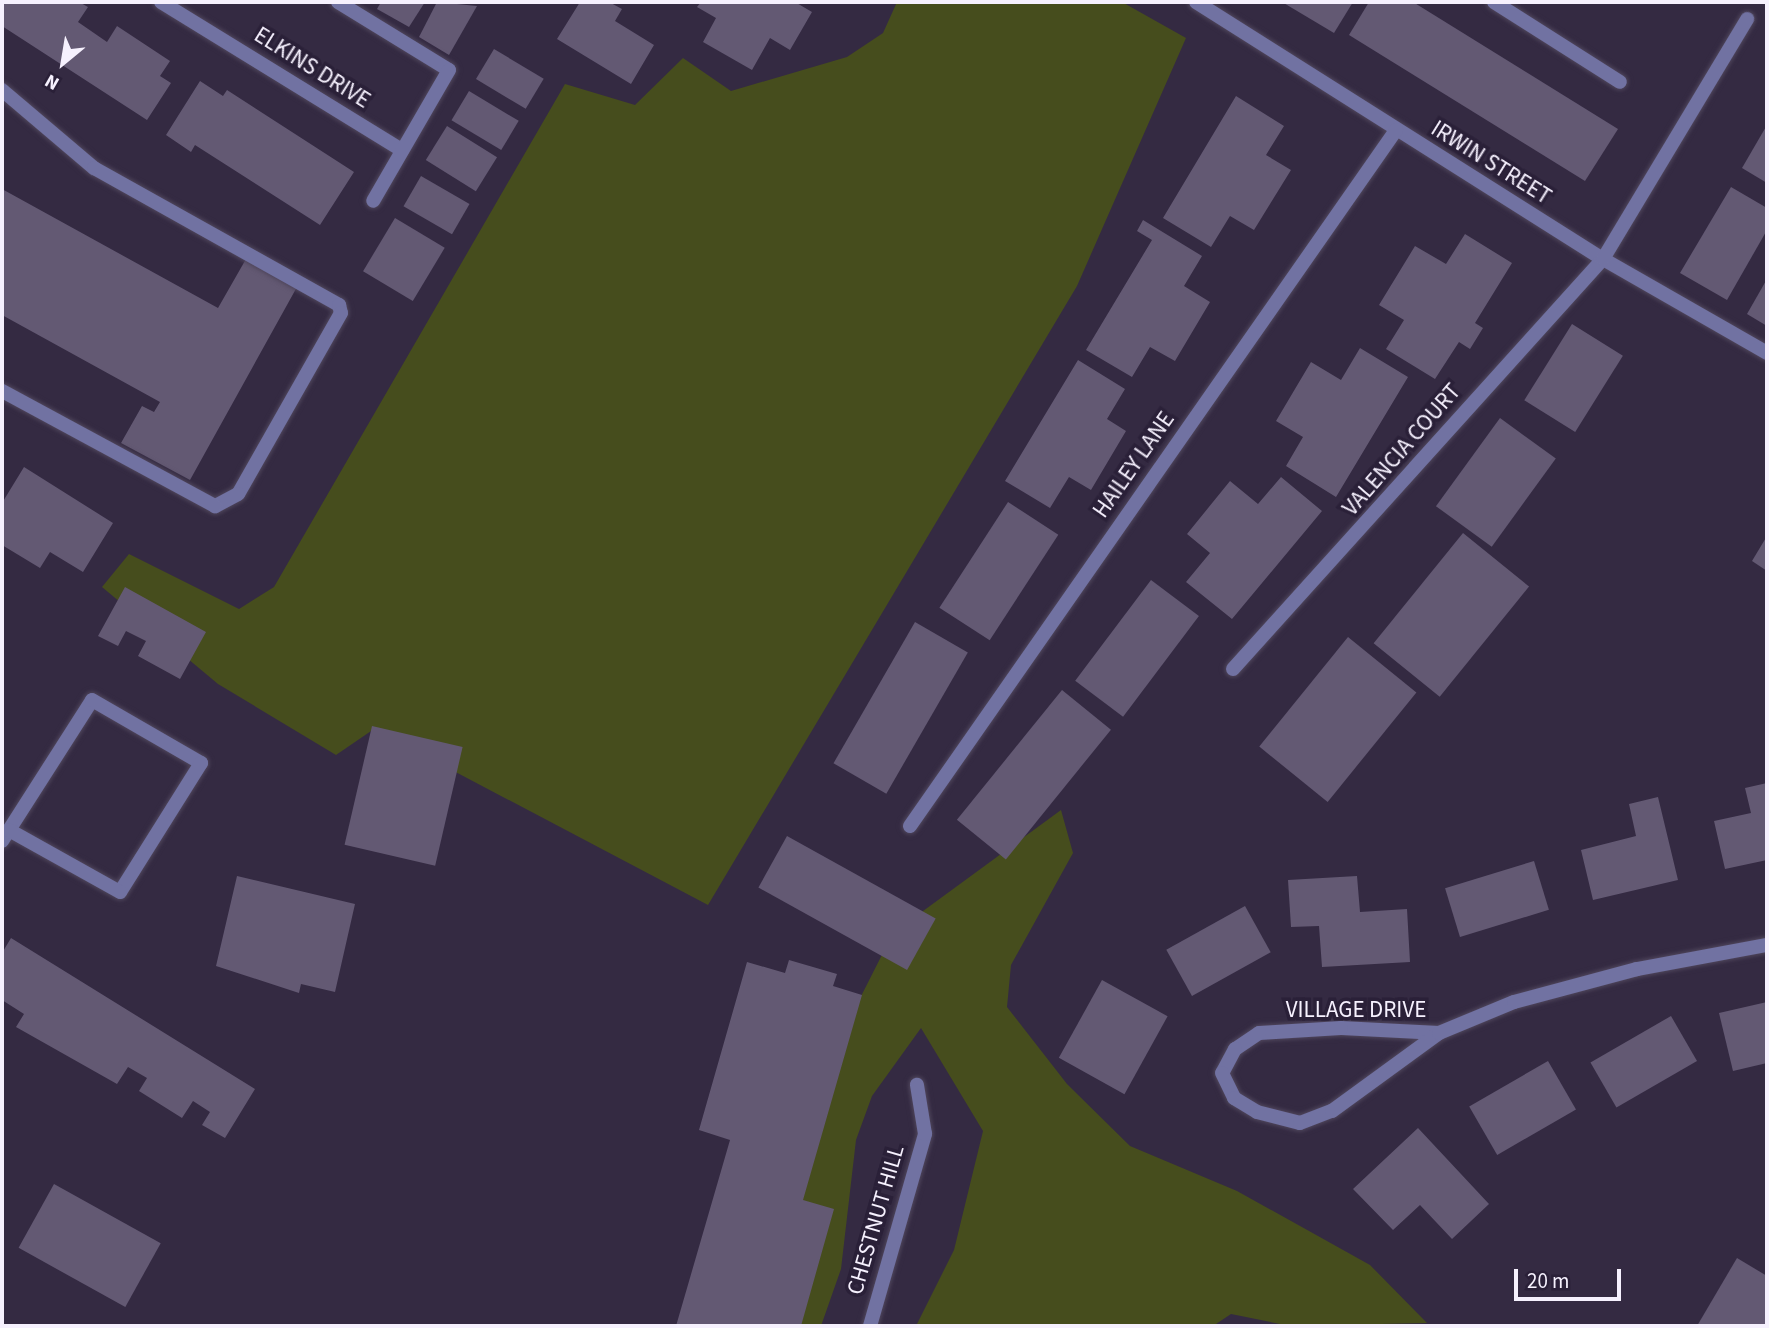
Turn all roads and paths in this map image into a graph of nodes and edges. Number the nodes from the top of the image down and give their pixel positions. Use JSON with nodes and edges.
{"nodes":[{"id":1,"x":161,"y":2,"type":"edge"},
{"id":2,"x":338,"y":2,"type":"edge"},
{"id":3,"x":1196,"y":2,"type":"edge"},
{"id":4,"x":1494,"y":2,"type":"edge"},
{"id":5,"x":1747,"y":19,"type":"dead end"},
{"id":6,"x":1620,"y":82,"type":"dead end"},
{"id":7,"x":2,"y":90,"type":"edge"},
{"id":8,"x":1396,"y":130,"type":"junction"},
{"id":9,"x":402,"y":150,"type":"junction"},
{"id":10,"x":373,"y":201,"type":"dead end"},
{"id":11,"x":1603,"y":259,"type":"junction"},
{"id":12,"x":1767,"y":353,"type":"edge"},
{"id":13,"x":2,"y":390,"type":"edge"},
{"id":14,"x":1233,"y":669,"type":"dead end"},
{"id":15,"x":910,"y":826,"type":"dead end"},
{"id":16,"x":5,"y":836,"type":"edge"},
{"id":17,"x":1767,"y":945,"type":"edge"},
{"id":18,"x":1439,"y":1033,"type":"junction"},
{"id":19,"x":917,"y":1085,"type":"dead end"},
{"id":20,"x":870,"y":1326,"type":"edge"}],
"edges":[{"from":1,"to":9,"type":"street","name":"ELKINS DRIVE"},
{"from":2,"to":9,"type":"street"},
{"from":3,"to":8,"type":"street","name":"IRWIN STREET"},
{"from":4,"to":6,"type":"street"},
{"from":5,"to":11,"type":"street","name":"VALENCIA COURT"},
{"from":7,"to":13,"type":"street"},
{"from":8,"to":11,"type":"street","name":"IRWIN STREET"},
{"from":8,"to":15,"type":"street","name":"HAILEY LANE"},
{"from":9,"to":10,"type":"street"},
{"from":11,"to":12,"type":"street","name":"IRWIN STREET"},
{"from":11,"to":14,"type":"street","name":"VALENCIA COURT"},
{"from":16,"to":16,"type":"street"},
{"from":17,"to":18,"type":"street","name":"VILLAGE DRIVE"},
{"from":18,"to":18,"type":"street","name":"VILLAGE DRIVE"},
{"from":19,"to":20,"type":"street","name":"CHESTNUT HILL"}]}
